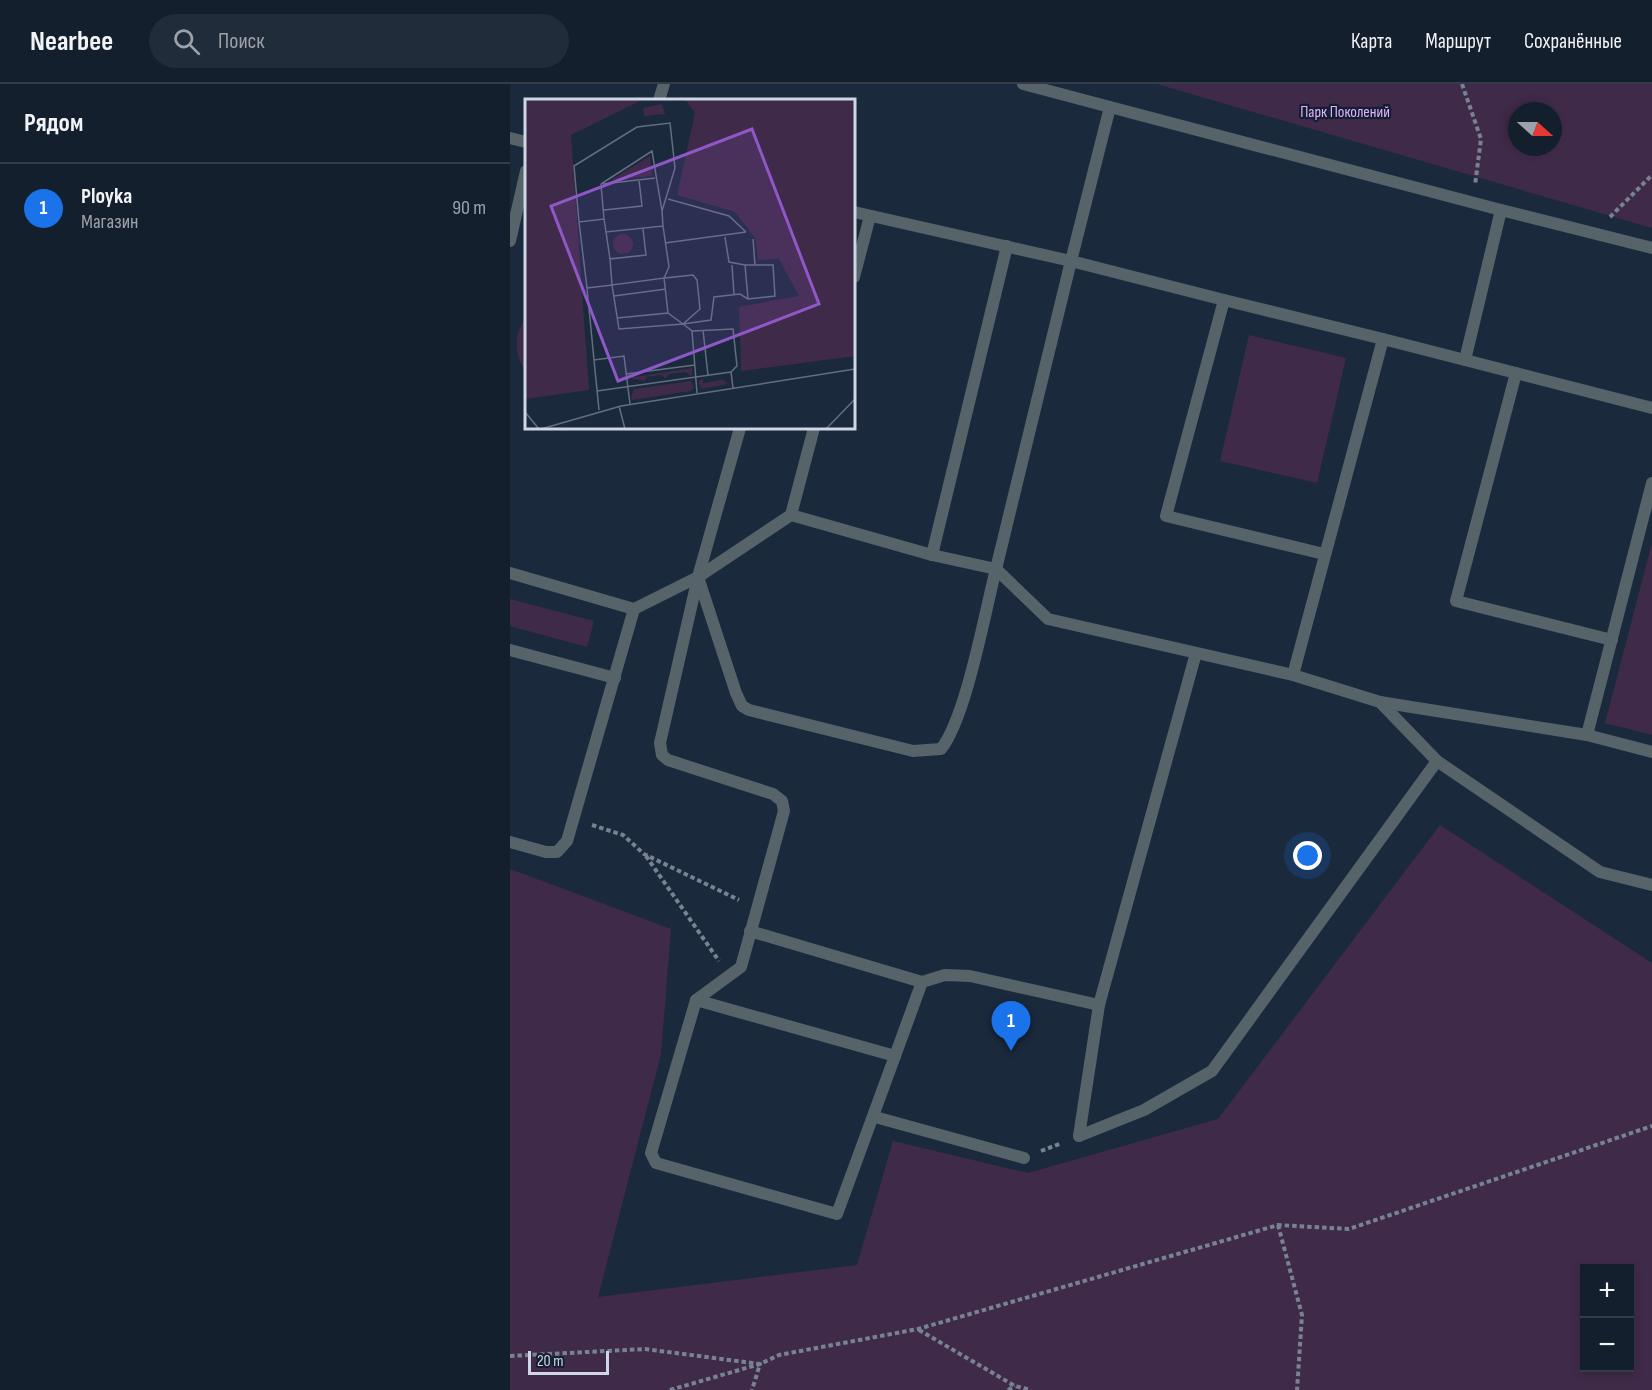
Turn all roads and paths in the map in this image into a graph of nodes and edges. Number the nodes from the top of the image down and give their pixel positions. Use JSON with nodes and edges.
{"nodes":[{"id":1,"x":663,"y":84,"type":"edge"},
{"id":2,"x":1023,"y":84,"type":"edge"},
{"id":3,"x":1462,"y":84,"type":"edge"},
{"id":4,"x":659,"y":99,"type":"edge"},
{"id":5,"x":1110,"y":107,"type":"junction"},
{"id":6,"x":510,"y":138,"type":"edge"},
{"id":7,"x":525,"y":142,"type":"edge"},
{"id":8,"x":525,"y":175,"type":"edge"},
{"id":9,"x":1652,"y":175,"type":"edge"},
{"id":10,"x":1472,"y":203,"type":"junction"},
{"id":11,"x":1501,"y":210,"type":"junction"},
{"id":12,"x":855,"y":212,"type":"edge"},
{"id":13,"x":870,"y":216,"type":"junction"},
{"id":14,"x":1596,"y":232,"type":"junction"},
{"id":15,"x":510,"y":241,"type":"edge"},
{"id":16,"x":1007,"y":246,"type":"junction"},
{"id":17,"x":1652,"y":248,"type":"edge"},
{"id":18,"x":1071,"y":261,"type":"junction"},
{"id":19,"x":855,"y":273,"type":"edge"},
{"id":20,"x":1224,"y":300,"type":"junction"},
{"id":21,"x":1383,"y":339,"type":"junction"},
{"id":22,"x":1465,"y":360,"type":"junction"},
{"id":23,"x":1516,"y":373,"type":"junction"},
{"id":24,"x":1652,"y":408,"type":"edge"},
{"id":25,"x":740,"y":429,"type":"edge"},
{"id":26,"x":814,"y":429,"type":"edge"},
{"id":27,"x":1652,"y":483,"type":"edge"},
{"id":28,"x":791,"y":515,"type":"junction"},
{"id":29,"x":1324,"y":554,"type":"junction"},
{"id":30,"x":932,"y":555,"type":"junction"},
{"id":31,"x":996,"y":569,"type":"junction"},
{"id":32,"x":510,"y":573,"type":"edge"},
{"id":33,"x":698,"y":577,"type":"junction"},
{"id":34,"x":634,"y":609,"type":"junction"},
{"id":35,"x":1612,"y":640,"type":"junction"},
{"id":36,"x":510,"y":650,"type":"edge"},
{"id":37,"x":1196,"y":653,"type":"junction"},
{"id":38,"x":1293,"y":675,"type":"junction"},
{"id":39,"x":615,"y":678,"type":"junction"},
{"id":40,"x":1380,"y":702,"type":"junction"},
{"id":41,"x":1587,"y":735,"type":"junction"},
{"id":42,"x":1652,"y":752,"type":"edge"},
{"id":43,"x":1437,"y":761,"type":"junction"},
{"id":44,"x":575,"y":819,"type":"junction"},
{"id":45,"x":510,"y":842,"type":"edge"},
{"id":46,"x":644,"y":854,"type":"junction"},
{"id":47,"x":1652,"y":885,"type":"edge"},
{"id":48,"x":757,"y":906,"type":"junction"},
{"id":49,"x":750,"y":931,"type":"junction"},
{"id":50,"x":729,"y":976,"type":"junction"},
{"id":51,"x":922,"y":982,"type":"junction"},
{"id":52,"x":696,"y":1000,"type":"junction"},
{"id":53,"x":1099,"y":1005,"type":"junction"},
{"id":54,"x":895,"y":1056,"type":"junction"},
{"id":55,"x":875,"y":1117,"type":"junction"},
{"id":56,"x":1652,"y":1126,"type":"edge"},
{"id":57,"x":1079,"y":1136,"type":"junction"},
{"id":58,"x":1024,"y":1158,"type":"joint"},
{"id":59,"x":1278,"y":1225,"type":"junction"},
{"id":60,"x":918,"y":1329,"type":"junction"},
{"id":61,"x":510,"y":1356,"type":"edge"},
{"id":62,"x":760,"y":1364,"type":"junction"},
{"id":63,"x":1015,"y":1386,"type":"junction"},
{"id":64,"x":670,"y":1390,"type":"edge"},
{"id":65,"x":752,"y":1390,"type":"edge"},
{"id":66,"x":1008,"y":1390,"type":"edge"},
{"id":67,"x":1031,"y":1390,"type":"edge"},
{"id":68,"x":1297,"y":1390,"type":"edge"}],
"edges":[{"from":1,"to":4,"type":"lane"},
{"from":2,"to":5,"type":"lane"},
{"from":3,"to":10,"type":"path"},
{"from":5,"to":10,"type":"lane"},
{"from":5,"to":18,"type":"lane"},
{"from":6,"to":7,"type":"lane"},
{"from":8,"to":15,"type":"lane"},
{"from":9,"to":14,"type":"path"},
{"from":10,"to":11,"type":"lane"},
{"from":11,"to":14,"type":"lane"},
{"from":11,"to":22,"type":"lane"},
{"from":12,"to":13,"type":"lane"},
{"from":13,"to":16,"type":"lane"},
{"from":13,"to":19,"type":"lane"},
{"from":14,"to":17,"type":"lane"},
{"from":16,"to":18,"type":"lane"},
{"from":16,"to":30,"type":"lane"},
{"from":18,"to":20,"type":"lane"},
{"from":18,"to":31,"type":"lane"},
{"from":20,"to":21,"type":"lane"},
{"from":20,"to":29,"type":"lane"},
{"from":21,"to":22,"type":"lane"},
{"from":21,"to":29,"type":"lane"},
{"from":22,"to":23,"type":"lane"},
{"from":23,"to":24,"type":"lane"},
{"from":23,"to":35,"type":"lane"},
{"from":25,"to":33,"type":"lane"},
{"from":26,"to":28,"type":"lane"},
{"from":27,"to":35,"type":"lane"},
{"from":28,"to":30,"type":"lane"},
{"from":28,"to":33,"type":"lane"},
{"from":29,"to":38,"type":"lane"},
{"from":30,"to":31,"type":"lane"},
{"from":31,"to":33,"type":"lane"},
{"from":31,"to":37,"type":"lane"},
{"from":32,"to":34,"type":"lane"},
{"from":33,"to":34,"type":"lane"},
{"from":33,"to":48,"type":"lane"},
{"from":34,"to":39,"type":"lane"},
{"from":35,"to":41,"type":"lane"},
{"from":36,"to":39,"type":"lane"},
{"from":37,"to":38,"type":"lane"},
{"from":37,"to":53,"type":"lane"},
{"from":38,"to":40,"type":"lane"},
{"from":39,"to":44,"type":"lane"},
{"from":40,"to":41,"type":"lane"},
{"from":40,"to":43,"type":"lane"},
{"from":41,"to":42,"type":"lane"},
{"from":43,"to":47,"type":"lane"},
{"from":43,"to":57,"type":"lane"},
{"from":44,"to":45,"type":"lane"},
{"from":44,"to":46,"type":"path"},
{"from":46,"to":48,"type":"path"},
{"from":46,"to":50,"type":"path"},
{"from":48,"to":49,"type":"lane"},
{"from":49,"to":50,"type":"lane"},
{"from":49,"to":51,"type":"lane"},
{"from":50,"to":52,"type":"lane"},
{"from":51,"to":53,"type":"lane"},
{"from":51,"to":54,"type":"lane"},
{"from":52,"to":54,"type":"lane"},
{"from":52,"to":55,"type":"lane"},
{"from":53,"to":57,"type":"lane"},
{"from":54,"to":55,"type":"lane"},
{"from":55,"to":58,"type":"lane"},
{"from":56,"to":59,"type":"path"},
{"from":57,"to":58,"type":"path"},
{"from":59,"to":60,"type":"path"},
{"from":59,"to":68,"type":"path"},
{"from":60,"to":62,"type":"path"},
{"from":60,"to":63,"type":"path"},
{"from":61,"to":62,"type":"path"},
{"from":62,"to":64,"type":"path"},
{"from":62,"to":65,"type":"path"},
{"from":63,"to":66,"type":"path"},
{"from":63,"to":67,"type":"path"}]}
